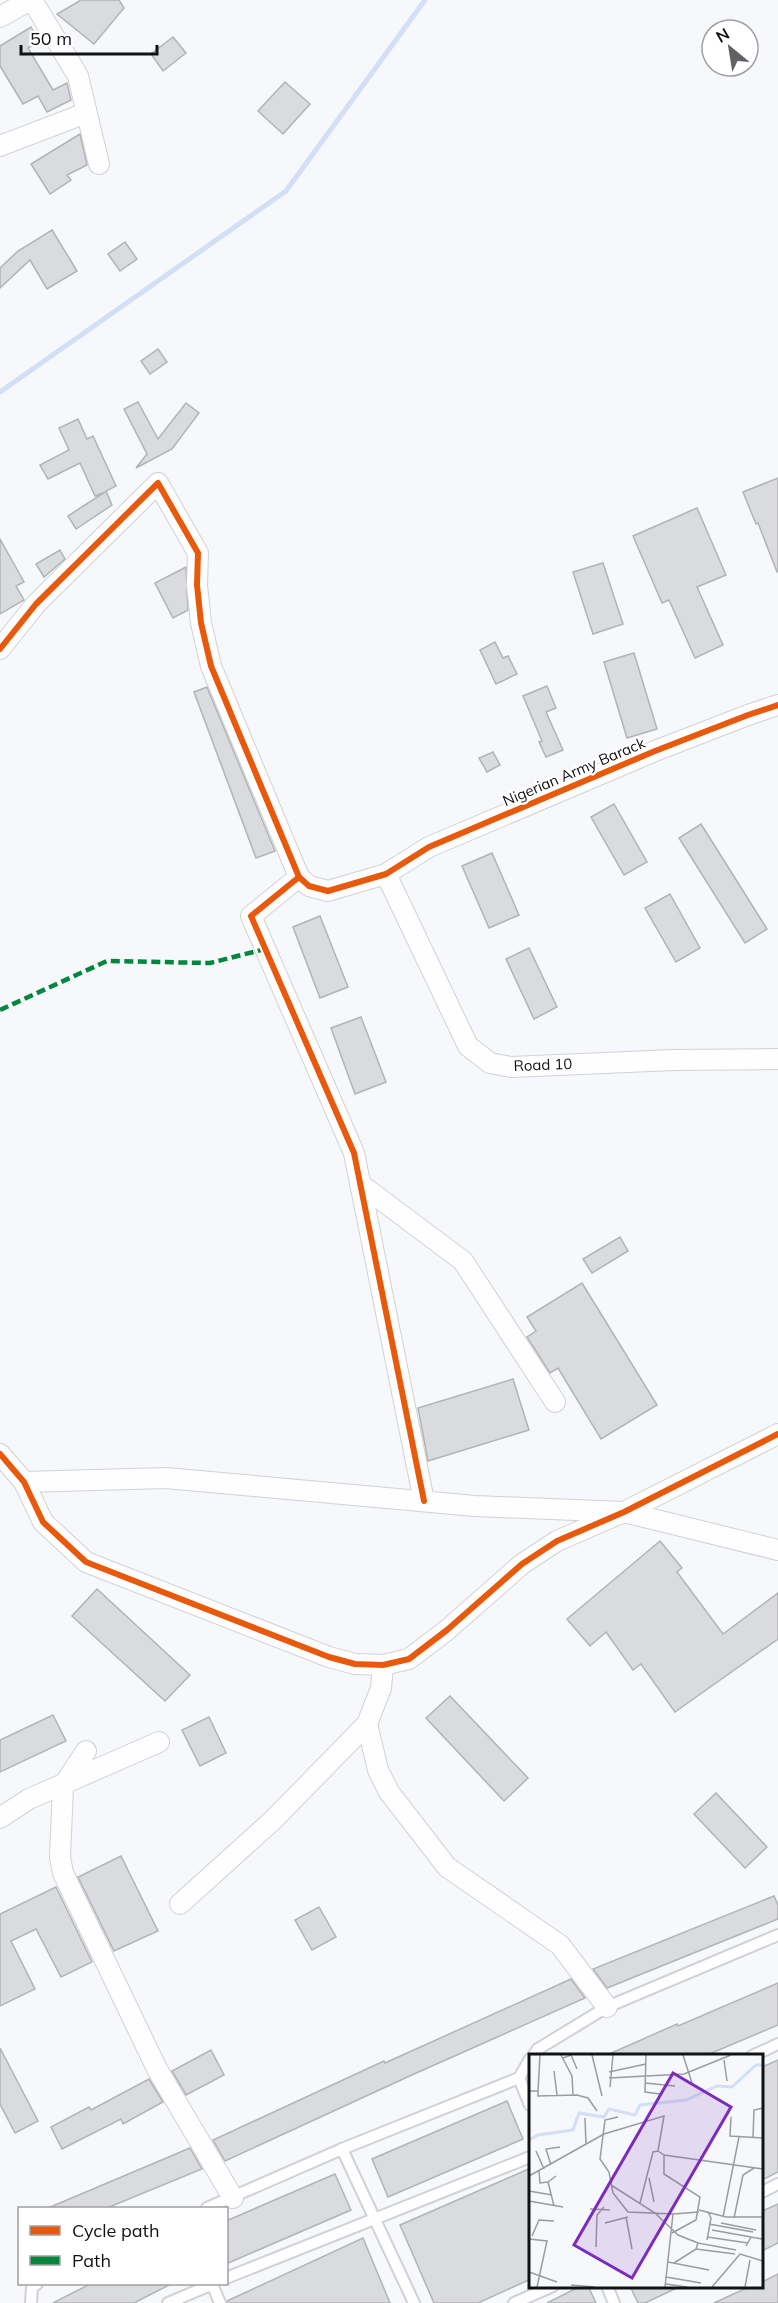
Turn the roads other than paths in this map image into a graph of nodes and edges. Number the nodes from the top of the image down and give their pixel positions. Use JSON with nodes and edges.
{"nodes":[{"id":1,"x":31,"y":0,"type":"edge"},
{"id":2,"x":0,"y":17,"type":"edge"},
{"id":3,"x":86,"y":113,"type":"junction"},
{"id":4,"x":0,"y":146,"type":"edge"},
{"id":5,"x":99,"y":164,"type":"dead end"},
{"id":6,"x":0,"y":649,"type":"edge"},
{"id":7,"x":778,"y":705,"type":"edge"},
{"id":8,"x":386,"y":874,"type":"junction"},
{"id":9,"x":299,"y":877,"type":"junction"},
{"id":10,"x":778,"y":1059,"type":"edge"},
{"id":11,"x":360,"y":1184,"type":"junction"},
{"id":12,"x":555,"y":1402,"type":"dead end"},
{"id":13,"x":778,"y":1434,"type":"edge"},
{"id":14,"x":0,"y":1455,"type":"edge"},
{"id":15,"x":13,"y":1477,"type":"edge"},
{"id":16,"x":424,"y":1502,"type":"junction"},
{"id":17,"x":624,"y":1512,"type":"junction"},
{"id":18,"x":778,"y":1550,"type":"edge"},
{"id":19,"x":383,"y":1665,"type":"junction"},
{"id":20,"x":367,"y":1724,"type":"junction"},
{"id":21,"x":159,"y":1742,"type":"dead end"},
{"id":22,"x":86,"y":1751,"type":"dead end"},
{"id":23,"x":63,"y":1786,"type":"junction"},
{"id":24,"x":0,"y":1818,"type":"edge"},
{"id":25,"x":180,"y":1904,"type":"dead end"},
{"id":26,"x":778,"y":1935,"type":"edge"},
{"id":27,"x":607,"y":2007,"type":"junction"},
{"id":28,"x":778,"y":2044,"type":"edge"},
{"id":29,"x":534,"y":2054,"type":"edge"},
{"id":30,"x":754,"y":2054,"type":"edge"},
{"id":31,"x":529,"y":2063,"type":"edge"},
{"id":32,"x":519,"y":2078,"type":"junction"},
{"id":33,"x":529,"y":2100,"type":"edge"},
{"id":34,"x":342,"y":2149,"type":"junction"},
{"id":35,"x":529,"y":2158,"type":"edge"},
{"id":36,"x":778,"y":2184,"type":"edge"},
{"id":37,"x":763,"y":2192,"type":"edge"},
{"id":38,"x":233,"y":2198,"type":"junction"},
{"id":39,"x":210,"y":2207,"type":"edge"},
{"id":40,"x":375,"y":2219,"type":"junction"},
{"id":41,"x":228,"y":2277,"type":"edge"},
{"id":42,"x":34,"y":2285,"type":"edge"},
{"id":43,"x":210,"y":2285,"type":"edge"},
{"id":44,"x":212,"y":2285,"type":"edge"},
{"id":45,"x":548,"y":2288,"type":"edge"},
{"id":46,"x":608,"y":2288,"type":"edge"},
{"id":47,"x":32,"y":2303,"type":"edge"},
{"id":48,"x":168,"y":2303,"type":"edge"},
{"id":49,"x":220,"y":2303,"type":"edge"},
{"id":50,"x":414,"y":2303,"type":"edge"},
{"id":51,"x":514,"y":2303,"type":"edge"},
{"id":52,"x":614,"y":2303,"type":"edge"}],
"edges":[{"from":1,"to":2,"type":"street"},
{"from":1,"to":3,"type":"street"},
{"from":3,"to":4,"type":"street"},
{"from":3,"to":5,"type":"street"},
{"from":6,"to":9,"type":"street"},
{"from":7,"to":8,"type":"street","name":"Nigerian Army Barack"},
{"from":8,"to":9,"type":"street","name":"Nigerian Army Barack"},
{"from":8,"to":10,"type":"street","name":"Road 10"},
{"from":9,"to":11,"type":"street"},
{"from":11,"to":12,"type":"street"},
{"from":11,"to":16,"type":"street"},
{"from":13,"to":17,"type":"street"},
{"from":14,"to":15,"type":"street"},
{"from":15,"to":16,"type":"street"},
{"from":15,"to":19,"type":"street"},
{"from":16,"to":17,"type":"street"},
{"from":17,"to":18,"type":"street"},
{"from":17,"to":19,"type":"street"},
{"from":19,"to":20,"type":"street"},
{"from":20,"to":25,"type":"street"},
{"from":20,"to":27,"type":"street"},
{"from":21,"to":23,"type":"street"},
{"from":22,"to":23,"type":"street"},
{"from":23,"to":24,"type":"street"},
{"from":23,"to":38,"type":"street"},
{"from":26,"to":27,"type":"lane"},
{"from":27,"to":29,"type":"lane"},
{"from":28,"to":30,"type":"lane"},
{"from":31,"to":32,"type":"lane"},
{"from":32,"to":33,"type":"lane"},
{"from":32,"to":34,"type":"lane"},
{"from":34,"to":38,"type":"lane"},
{"from":34,"to":40,"type":"lane"},
{"from":35,"to":40,"type":"lane"},
{"from":36,"to":37,"type":"lane"},
{"from":38,"to":39,"type":"lane"},
{"from":40,"to":41,"type":"lane"},
{"from":40,"to":50,"type":"lane"},
{"from":42,"to":47,"type":"lane"},
{"from":43,"to":48,"type":"lane"},
{"from":44,"to":49,"type":"lane"},
{"from":45,"to":51,"type":"lane"},
{"from":46,"to":52,"type":"lane"}]}
